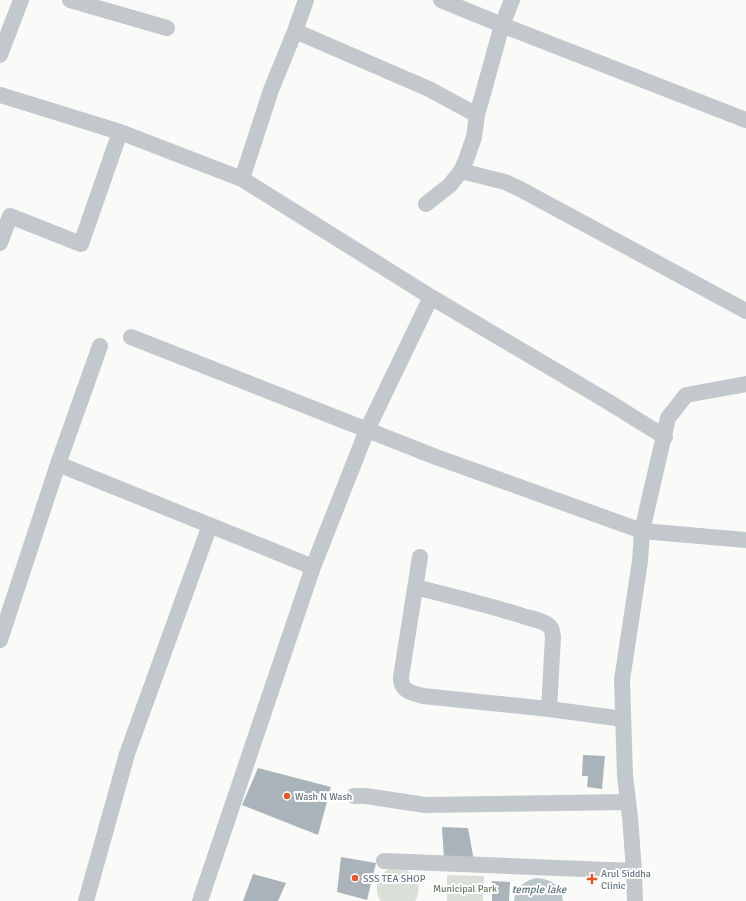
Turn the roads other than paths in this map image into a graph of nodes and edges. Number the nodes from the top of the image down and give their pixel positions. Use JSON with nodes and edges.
{"nodes":[{"id":1,"x":20,"y":0,"type":"edge"},
{"id":2,"x":70,"y":0,"type":"edge"},
{"id":3,"x":306,"y":0,"type":"edge"},
{"id":4,"x":441,"y":0,"type":"edge"},
{"id":5,"x":512,"y":0,"type":"edge"},
{"id":6,"x":502,"y":25,"type":"junction"},
{"id":7,"x":166,"y":28,"type":"dead end"},
{"id":8,"x":295,"y":31,"type":"junction"},
{"id":9,"x":0,"y":55,"type":"edge"},
{"id":10,"x":0,"y":95,"type":"edge"},
{"id":11,"x":477,"y":115,"type":"junction"},
{"id":12,"x":746,"y":120,"type":"edge"},
{"id":13,"x":120,"y":132,"type":"junction"},
{"id":14,"x":461,"y":171,"type":"junction"},
{"id":15,"x":242,"y":179,"type":"junction"},
{"id":16,"x":426,"y":204,"type":"dead end"},
{"id":17,"x":0,"y":243,"type":"edge"},
{"id":18,"x":431,"y":297,"type":"junction"},
{"id":19,"x":746,"y":311,"type":"edge"},
{"id":20,"x":131,"y":337,"type":"dead end"},
{"id":21,"x":100,"y":346,"type":"dead end"},
{"id":22,"x":746,"y":384,"type":"edge"},
{"id":23,"x":728,"y":388,"type":"junction"},
{"id":24,"x":746,"y":396,"type":"edge"},
{"id":25,"x":367,"y":430,"type":"junction"},
{"id":26,"x":665,"y":437,"type":"junction"},
{"id":27,"x":58,"y":464,"type":"junction"},
{"id":28,"x":210,"y":525,"type":"junction"},
{"id":29,"x":642,"y":531,"type":"junction"},
{"id":30,"x":746,"y":540,"type":"edge"},
{"id":31,"x":420,"y":558,"type":"dead end"},
{"id":32,"x":313,"y":567,"type":"junction"},
{"id":33,"x":416,"y":587,"type":"junction"},
{"id":34,"x":0,"y":640,"type":"edge"},
{"id":35,"x":548,"y":709,"type":"junction"},
{"id":36,"x":623,"y":718,"type":"junction"},
{"id":37,"x":354,"y":796,"type":"dead end"},
{"id":38,"x":628,"y":802,"type":"junction"},
{"id":39,"x":384,"y":861,"type":"dead end"},
{"id":40,"x":634,"y":871,"type":"junction"},
{"id":41,"x":86,"y":901,"type":"edge"},
{"id":42,"x":200,"y":901,"type":"edge"},
{"id":43,"x":635,"y":901,"type":"edge"}],
"edges":[{"from":1,"to":9,"type":"street"},
{"from":2,"to":7,"type":"street"},
{"from":3,"to":8,"type":"street"},
{"from":4,"to":6,"type":"street"},
{"from":5,"to":6,"type":"street"},
{"from":6,"to":11,"type":"street"},
{"from":6,"to":12,"type":"street"},
{"from":8,"to":11,"type":"street"},
{"from":8,"to":15,"type":"street"},
{"from":10,"to":13,"type":"street"},
{"from":11,"to":14,"type":"street"},
{"from":13,"to":15,"type":"street"},
{"from":13,"to":17,"type":"street"},
{"from":14,"to":16,"type":"street"},
{"from":14,"to":19,"type":"street"},
{"from":15,"to":18,"type":"street"},
{"from":18,"to":25,"type":"street"},
{"from":18,"to":26,"type":"street"},
{"from":20,"to":25,"type":"street"},
{"from":21,"to":27,"type":"street"},
{"from":22,"to":23,"type":"street"},
{"from":23,"to":24,"type":"street"},
{"from":23,"to":26,"type":"street"},
{"from":25,"to":29,"type":"street"},
{"from":25,"to":32,"type":"street"},
{"from":26,"to":29,"type":"street"},
{"from":27,"to":28,"type":"street"},
{"from":27,"to":34,"type":"street"},
{"from":28,"to":32,"type":"street"},
{"from":28,"to":41,"type":"street"},
{"from":29,"to":30,"type":"street"},
{"from":29,"to":36,"type":"street"},
{"from":31,"to":33,"type":"street"},
{"from":32,"to":42,"type":"street"},
{"from":33,"to":35,"type":"street"},
{"from":33,"to":35,"type":"street"},
{"from":35,"to":36,"type":"street"},
{"from":36,"to":38,"type":"street"},
{"from":37,"to":38,"type":"street"},
{"from":38,"to":40,"type":"street"},
{"from":39,"to":40,"type":"street"},
{"from":40,"to":43,"type":"street"}]}
